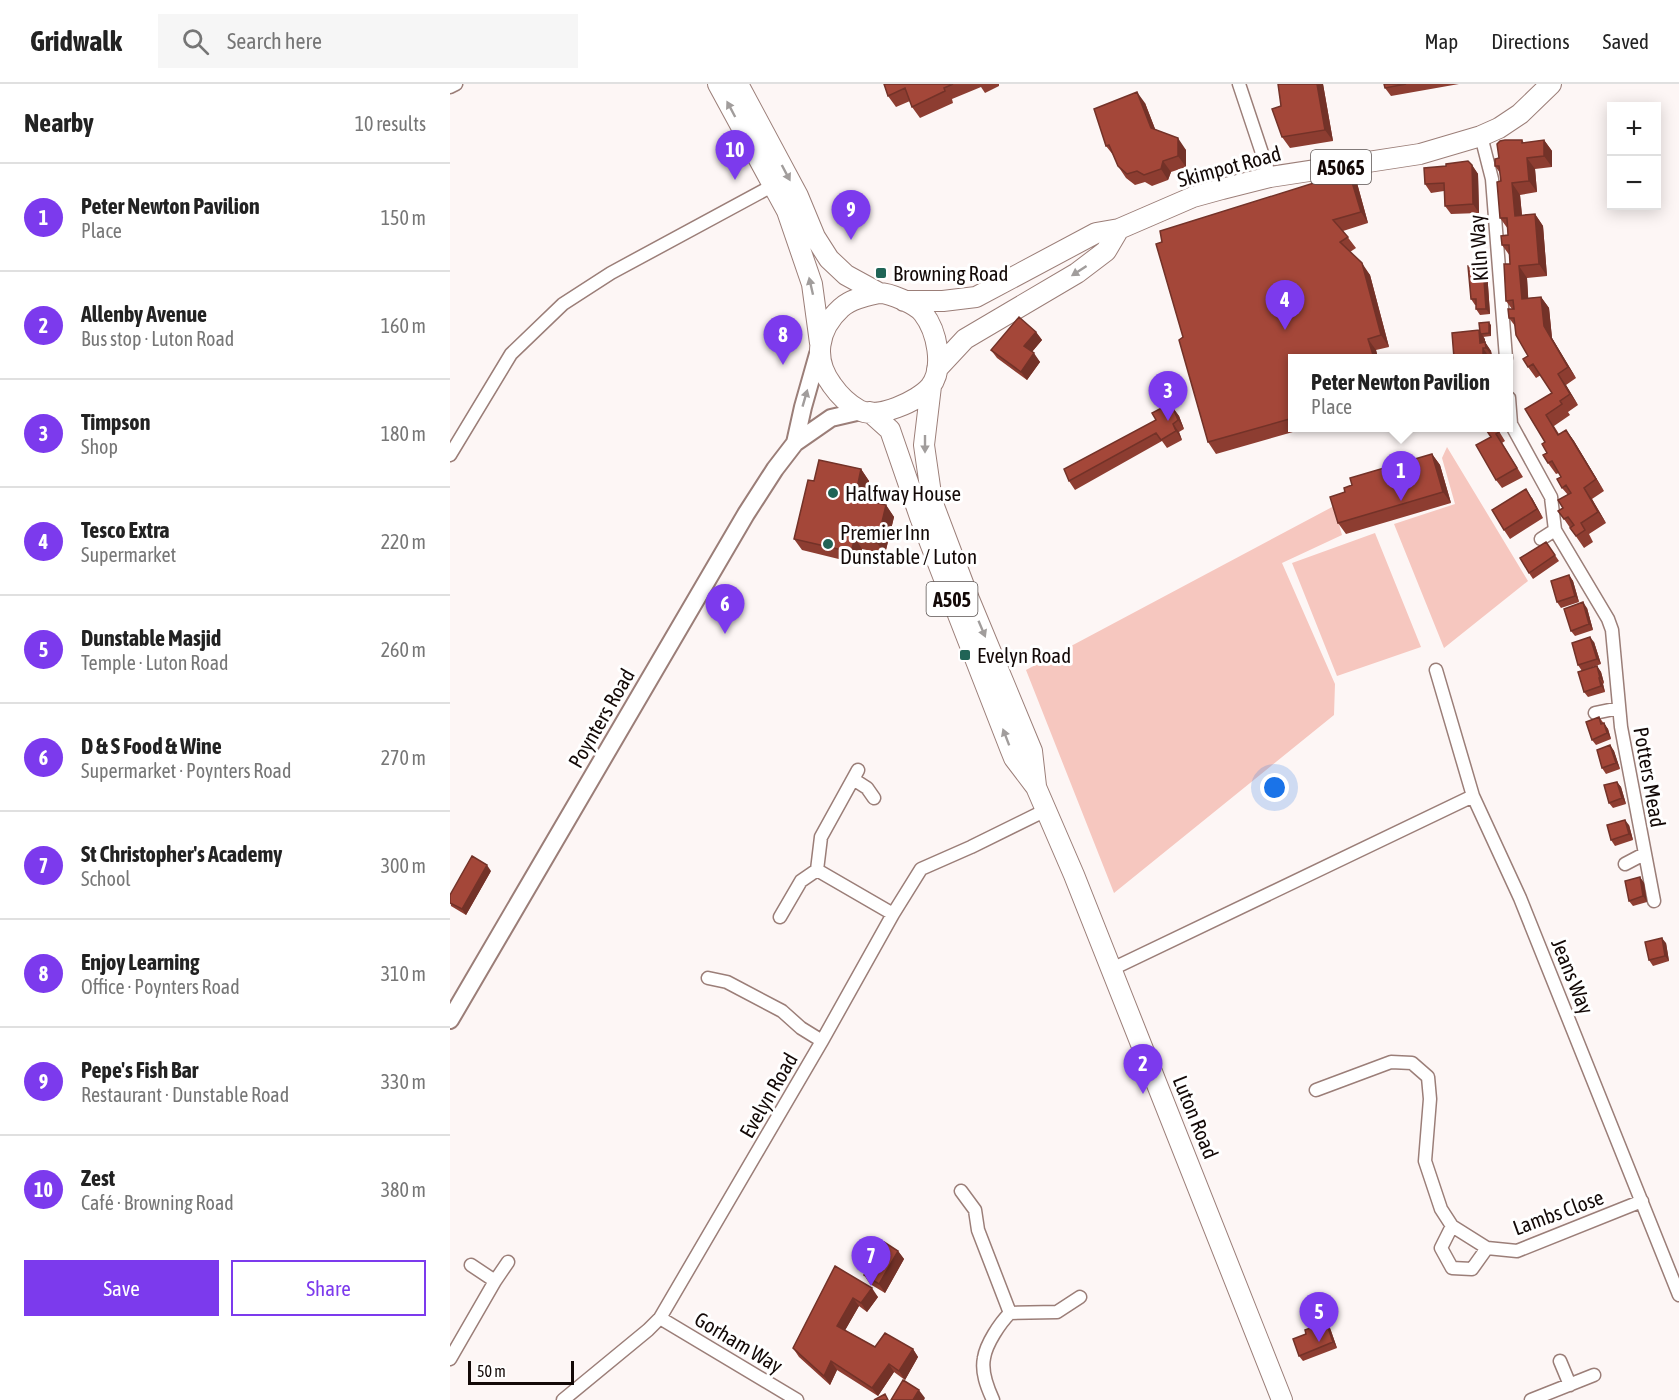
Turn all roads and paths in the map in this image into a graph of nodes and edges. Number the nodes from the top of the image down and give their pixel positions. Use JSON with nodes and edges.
{"nodes":[{"id":1,"x":456,"y":84,"type":"edge"},
{"id":2,"x":718,"y":84,"type":"edge"},
{"id":3,"x":738,"y":84,"type":"edge"},
{"id":4,"x":1239,"y":84,"type":"edge"},
{"id":5,"x":1551,"y":84,"type":"edge"},
{"id":6,"x":450,"y":87,"type":"edge"},
{"id":7,"x":1481,"y":136,"type":"junction"},
{"id":8,"x":1270,"y":177,"type":"junction"},
{"id":9,"x":772,"y":186,"type":"junction"},
{"id":10,"x":1119,"y":229,"type":"junction"},
{"id":11,"x":879,"y":292,"type":"junction"},
{"id":12,"x":904,"y":301,"type":"junction"},
{"id":13,"x":819,"y":349,"type":"junction"},
{"id":14,"x":1506,"y":354,"type":"edge"},
{"id":15,"x":934,"y":377,"type":"junction"},
{"id":16,"x":865,"y":412,"type":"junction"},
{"id":17,"x":1513,"y":428,"type":"edge"},
{"id":18,"x":795,"y":442,"type":"junction"},
{"id":19,"x":450,"y":455,"type":"edge"},
{"id":20,"x":1555,"y":530,"type":"junction"},
{"id":21,"x":1541,"y":539,"type":"dead end"},
{"id":22,"x":1436,"y":670,"type":"dead end"},
{"id":23,"x":1619,"y":708,"type":"junction"},
{"id":24,"x":1595,"y":713,"type":"dead end"},
{"id":25,"x":1036,"y":787,"type":"junction"},
{"id":26,"x":1473,"y":796,"type":"junction"},
{"id":27,"x":874,"y":798,"type":"dead end"},
{"id":28,"x":1046,"y":810,"type":"junction"},
{"id":29,"x":1644,"y":854,"type":"junction"},
{"id":30,"x":1625,"y":864,"type":"dead end"},
{"id":31,"x":817,"y":870,"type":"junction"},
{"id":32,"x":1654,"y":901,"type":"dead end"},
{"id":33,"x":893,"y":914,"type":"junction"},
{"id":34,"x":780,"y":916,"type":"dead end"},
{"id":35,"x":1112,"y":969,"type":"junction"},
{"id":36,"x":708,"y":978,"type":"dead end"},
{"id":37,"x":450,"y":1020,"type":"edge"},
{"id":38,"x":822,"y":1041,"type":"junction"},
{"id":39,"x":1316,"y":1090,"type":"dead end"},
{"id":40,"x":961,"y":1191,"type":"dead end"},
{"id":41,"x":1642,"y":1201,"type":"junction"},
{"id":42,"x":1452,"y":1226,"type":"junction"},
{"id":43,"x":1487,"y":1248,"type":"junction"},
{"id":44,"x":508,"y":1262,"type":"dead end"},
{"id":45,"x":471,"y":1265,"type":"dead end"},
{"id":46,"x":495,"y":1281,"type":"junction"},
{"id":47,"x":1679,"y":1295,"type":"edge"},
{"id":48,"x":1080,"y":1297,"type":"dead end"},
{"id":49,"x":1010,"y":1313,"type":"junction"},
{"id":50,"x":660,"y":1318,"type":"junction"},
{"id":51,"x":450,"y":1359,"type":"edge"},
{"id":52,"x":1560,"y":1361,"type":"dead end"},
{"id":53,"x":1594,"y":1375,"type":"dead end"},
{"id":54,"x":1570,"y":1385,"type":"junction"},
{"id":55,"x":563,"y":1400,"type":"edge"},
{"id":56,"x":797,"y":1400,"type":"edge"},
{"id":57,"x":993,"y":1400,"type":"edge"},
{"id":58,"x":1282,"y":1400,"type":"edge"},
{"id":59,"x":1531,"y":1400,"type":"edge"}],
"edges":[{"from":1,"to":6,"type":"street"},
{"from":9,"to":2,"type":"main road","number":"A505","one_way":true},
{"from":3,"to":11,"type":"main road","number":"A505","one_way":true},
{"from":4,"to":8,"type":"street"},
{"from":5,"to":7,"type":"main road","name":"Skimpot Road","number":"A5065"},
{"from":7,"to":8,"type":"main road","name":"Skimpot Road","number":"A5065"},
{"from":7,"to":14,"type":"street","name":"Kiln Way"},
{"from":8,"to":10,"type":"main road","name":"Skimpot Road","number":"A5065"},
{"from":13,"to":9,"type":"main road","number":"A505","one_way":true},
{"from":9,"to":19,"type":"street"},
{"from":10,"to":12,"type":"main road","name":"Skimpot Road","number":"A5065"},
{"from":10,"to":15,"type":"main road","one_way":true},
{"from":11,"to":12,"type":"main road","number":"A505"},
{"from":11,"to":13,"type":"main road"},
{"from":12,"to":15,"type":"main road","number":"A505"},
{"from":13,"to":16,"type":"main road","number":"A505"},
{"from":18,"to":13,"type":"street","name":"Poynters Road","one_way":true},
{"from":15,"to":16,"type":"main road"},
{"from":15,"to":25,"type":"main road","name":"Luton Road","number":"A505","one_way":true},
{"from":16,"to":18,"type":"street","name":"Poynters Road"},
{"from":25,"to":16,"type":"main road","name":"Luton Road","number":"A505","one_way":true},
{"from":17,"to":20,"type":"street"},
{"from":18,"to":37,"type":"street","name":"Poynters Road"},
{"from":20,"to":21,"type":"street"},
{"from":20,"to":23,"type":"street","name":"Potters Mead"},
{"from":22,"to":26,"type":"street","name":"Jeans Way"},
{"from":23,"to":24,"type":"street","name":"Potters Mead"},
{"from":23,"to":29,"type":"street","name":"Potters Mead"},
{"from":25,"to":28,"type":"main road","name":"Luton Road","number":"A505"},
{"from":26,"to":35,"type":"street"},
{"from":26,"to":41,"type":"street","name":"Jeans Way"},
{"from":27,"to":31,"type":"street"},
{"from":28,"to":33,"type":"street","name":"Evelyn Road"},
{"from":28,"to":35,"type":"main road","name":"Luton Road","number":"A505"},
{"from":29,"to":30,"type":"street","name":"Potters Mead"},
{"from":29,"to":32,"type":"street","name":"Potters Mead"},
{"from":31,"to":33,"type":"street"},
{"from":31,"to":34,"type":"street"},
{"from":33,"to":38,"type":"street","name":"Evelyn Road"},
{"from":35,"to":58,"type":"main road","name":"Luton Road","number":"A505"},
{"from":36,"to":38,"type":"street"},
{"from":38,"to":50,"type":"street","name":"Evelyn Road"},
{"from":39,"to":42,"type":"street","name":"Lambs Close"},
{"from":40,"to":49,"type":"street"},
{"from":41,"to":43,"type":"street","name":"Lambs Close"},
{"from":41,"to":47,"type":"street","name":"Jeans Way"},
{"from":42,"to":43,"type":"street","name":"Lambs Close"},
{"from":42,"to":43,"type":"street","name":"Lambs Close"},
{"from":44,"to":46,"type":"street"},
{"from":45,"to":46,"type":"street"},
{"from":46,"to":51,"type":"street"},
{"from":48,"to":49,"type":"street"},
{"from":49,"to":57,"type":"street"},
{"from":50,"to":55,"type":"street","name":"Evelyn Road"},
{"from":50,"to":56,"type":"street","name":"Gorham Way"},
{"from":52,"to":54,"type":"street"},
{"from":53,"to":54,"type":"street"},
{"from":54,"to":59,"type":"street"}]}
